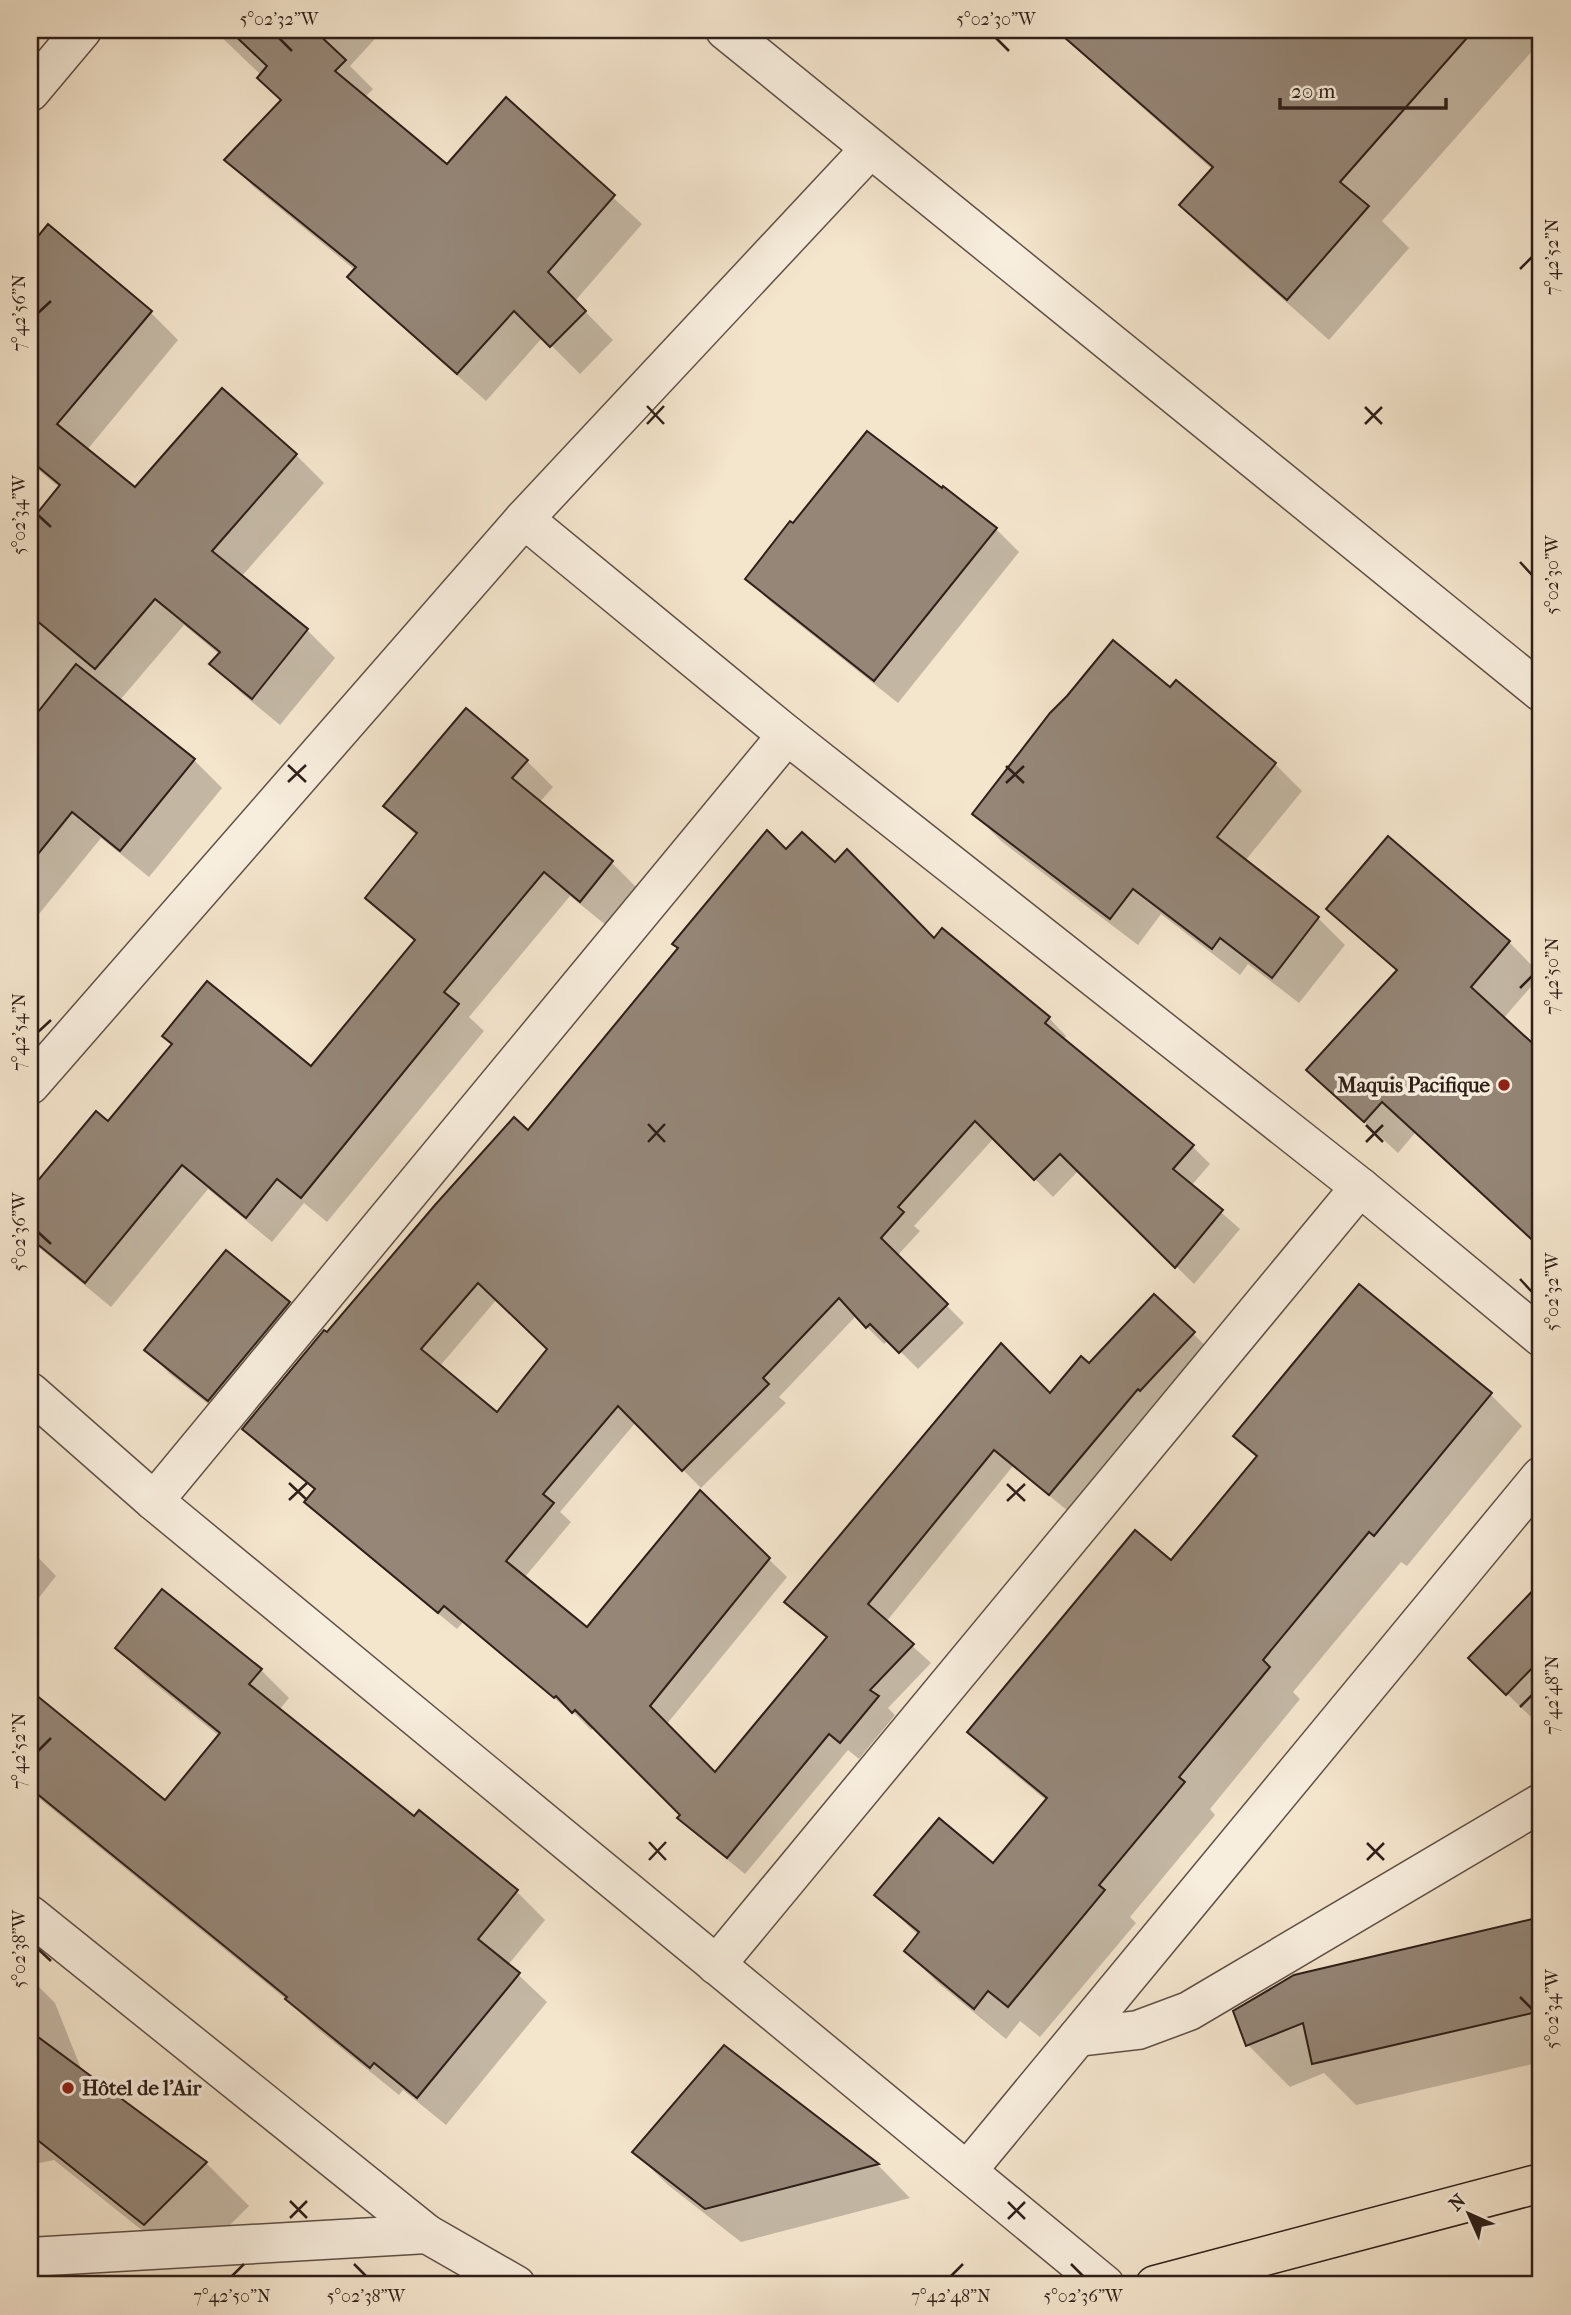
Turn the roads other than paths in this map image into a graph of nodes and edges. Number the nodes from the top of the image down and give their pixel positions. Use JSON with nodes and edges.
{"nodes":[{"id":1,"x":82,"y":30,"type":"edge"},
{"id":2,"x":725,"y":30,"type":"edge"},
{"id":3,"x":30,"y":92,"type":"edge"},
{"id":4,"x":870,"y":149,"type":"junction"},
{"id":5,"x":524,"y":519,"type":"junction"},
{"id":6,"x":1541,"y":692,"type":"edge"},
{"id":7,"x":787,"y":735,"type":"junction"},
{"id":8,"x":30,"y":1085,"type":"edge"},
{"id":9,"x":1360,"y":1187,"type":"junction"},
{"id":10,"x":1541,"y":1337,"type":"edge"},
{"id":11,"x":30,"y":1392,"type":"edge"},
{"id":12,"x":1541,"y":1476,"type":"edge"},
{"id":13,"x":154,"y":1501,"type":"junction"},
{"id":14,"x":1541,"y":1803,"type":"edge"},
{"id":15,"x":30,"y":1915,"type":"edge"},
{"id":16,"x":716,"y":1965,"type":"junction"},
{"id":17,"x":1078,"y":2037,"type":"junction"},
{"id":18,"x":967,"y":2171,"type":"junction"},
{"id":19,"x":1541,"y":2183,"type":"edge"},
{"id":20,"x":427,"y":2234,"type":"junction"},
{"id":21,"x":30,"y":2257,"type":"edge"},
{"id":22,"x":516,"y":2285,"type":"edge"},
{"id":23,"x":1105,"y":2285,"type":"edge"},
{"id":24,"x":1154,"y":2285,"type":"edge"}],
"edges":[{"from":1,"to":3,"type":"street"},
{"from":2,"to":4,"type":"street"},
{"from":4,"to":5,"type":"street"},
{"from":4,"to":6,"type":"street"},
{"from":5,"to":7,"type":"street"},
{"from":5,"to":8,"type":"street"},
{"from":7,"to":9,"type":"street"},
{"from":7,"to":13,"type":"street"},
{"from":9,"to":10,"type":"street"},
{"from":9,"to":16,"type":"street"},
{"from":11,"to":13,"type":"street"},
{"from":12,"to":17,"type":"street"},
{"from":13,"to":16,"type":"street"},
{"from":14,"to":17,"type":"street"},
{"from":15,"to":20,"type":"street"},
{"from":16,"to":18,"type":"street"},
{"from":17,"to":18,"type":"street"},
{"from":18,"to":23,"type":"street"},
{"from":19,"to":24,"type":"main road"},
{"from":20,"to":21,"type":"street"},
{"from":20,"to":22,"type":"street"}]}
